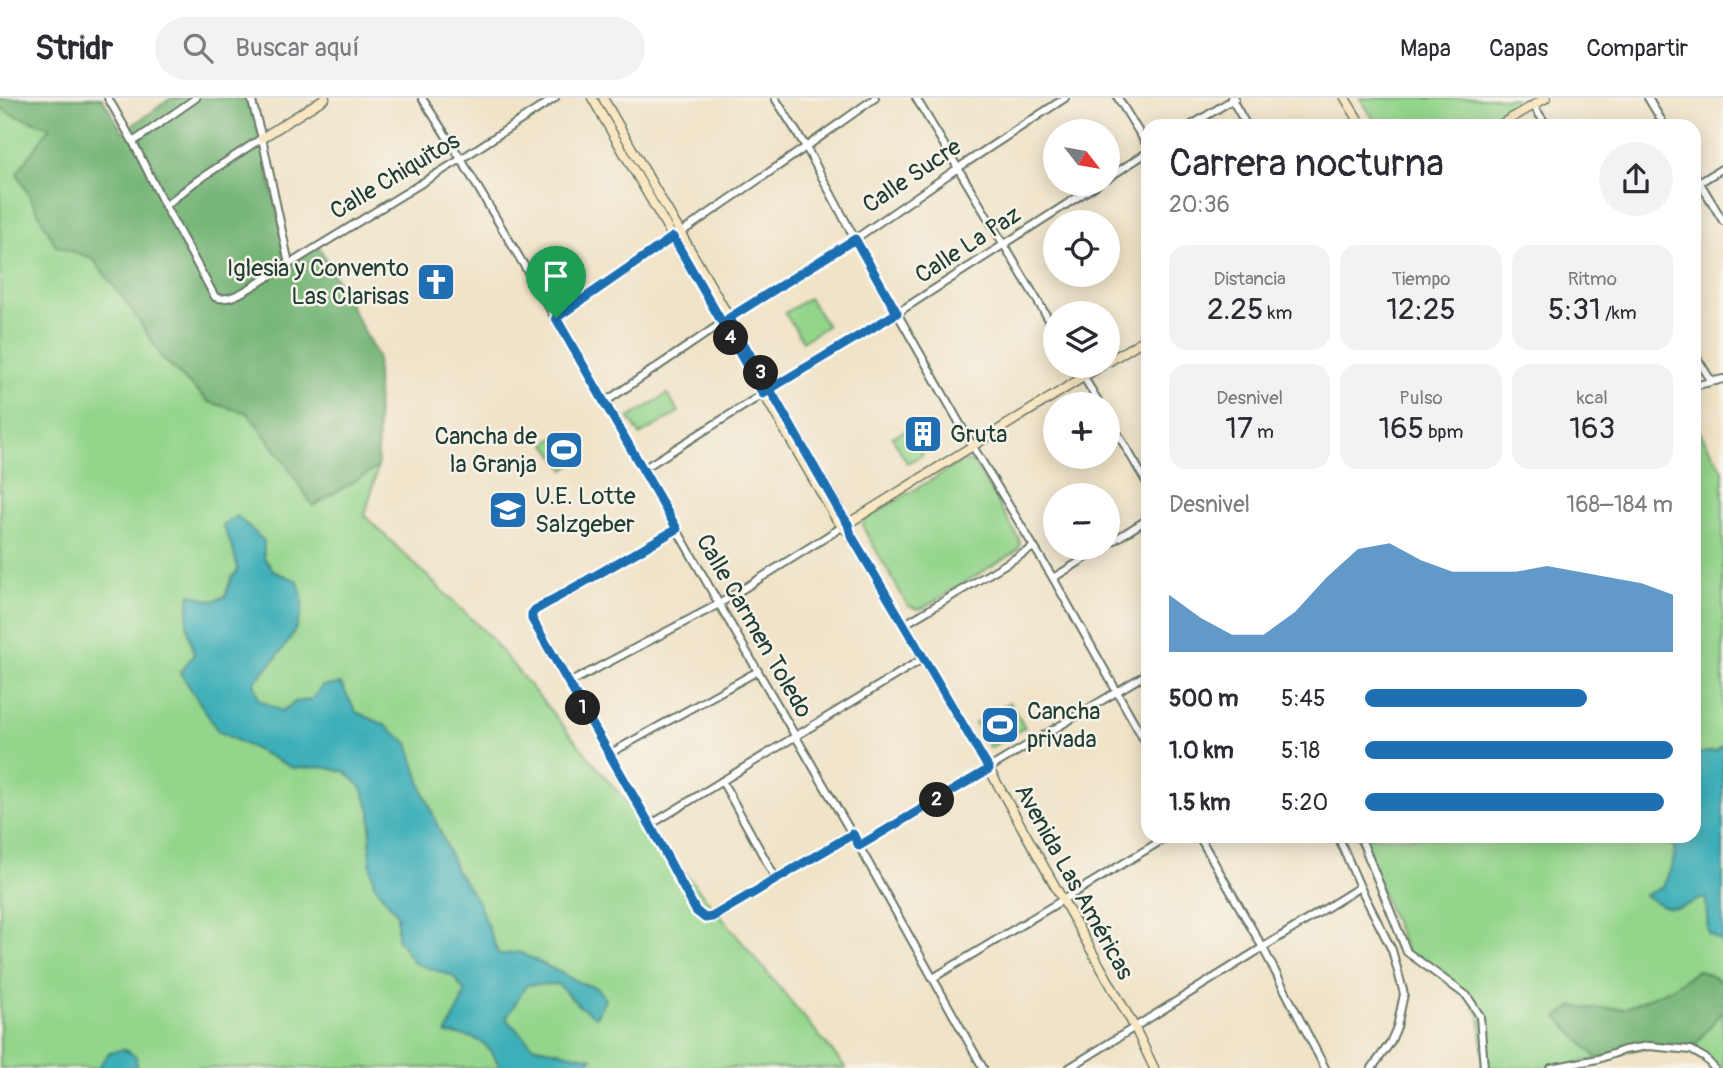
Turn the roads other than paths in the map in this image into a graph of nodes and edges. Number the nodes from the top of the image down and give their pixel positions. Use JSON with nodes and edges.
{"nodes":[{"id":1,"x":108,"y":98,"type":"edge"},
{"id":2,"x":196,"y":98,"type":"edge"},
{"id":3,"x":251,"y":98,"type":"edge"},
{"id":4,"x":325,"y":98,"type":"edge"},
{"id":5,"x":422,"y":98,"type":"edge"},
{"id":6,"x":555,"y":98,"type":"edge"},
{"id":7,"x":592,"y":98,"type":"edge"},
{"id":8,"x":603,"y":98,"type":"edge"},
{"id":9,"x":775,"y":98,"type":"edge"},
{"id":10,"x":875,"y":98,"type":"edge"},
{"id":11,"x":916,"y":98,"type":"edge"},
{"id":12,"x":1065,"y":98,"type":"edge"},
{"id":13,"x":1118,"y":98,"type":"edge"},
{"id":14,"x":1345,"y":98,"type":"edge"},
{"id":15,"x":1546,"y":98,"type":"edge"},
{"id":16,"x":1648,"y":98,"type":"edge"},
{"id":17,"x":1233,"y":99,"type":"edge"},
{"id":18,"x":1531,"y":102,"type":"edge"},
{"id":19,"x":1201,"y":119,"type":"edge"},
{"id":20,"x":1243,"y":119,"type":"edge"},
{"id":21,"x":1358,"y":119,"type":"edge"},
{"id":22,"x":1508,"y":119,"type":"edge"},
{"id":23,"x":1542,"y":119,"type":"edge"},
{"id":24,"x":1661,"y":119,"type":"edge"},
{"id":25,"x":262,"y":138,"type":"junction"},
{"id":26,"x":1141,"y":138,"type":"edge"},
{"id":27,"x":133,"y":142,"type":"junction"},
{"id":28,"x":806,"y":147,"type":"junction"},
{"id":29,"x":1141,"y":155,"type":"edge"},
{"id":30,"x":461,"y":159,"type":"junction"},
{"id":31,"x":958,"y":168,"type":"junction"},
{"id":32,"x":1723,"y":168,"type":"edge"},
{"id":33,"x":1120,"y":170,"type":"edge"},
{"id":34,"x":1701,"y":182,"type":"edge"},
{"id":35,"x":1701,"y":190,"type":"edge"},
{"id":36,"x":1079,"y":196,"type":"edge"},
{"id":37,"x":165,"y":206,"type":"junction"},
{"id":38,"x":1723,"y":221,"type":"edge"},
{"id":39,"x":681,"y":232,"type":"junction"},
{"id":40,"x":673,"y":237,"type":"junction"},
{"id":41,"x":855,"y":239,"type":"junction"},
{"id":42,"x":1003,"y":245,"type":"junction"},
{"id":43,"x":289,"y":264,"type":"junction"},
{"id":44,"x":1043,"y":310,"type":"edge"},
{"id":45,"x":897,"y":313,"type":"junction"},
{"id":46,"x":556,"y":318,"type":"junction"},
{"id":47,"x":725,"y":321,"type":"junction"},
{"id":48,"x":1141,"y":341,"type":"edge"},
{"id":49,"x":1120,"y":354,"type":"edge"},
{"id":50,"x":1701,"y":365,"type":"edge"},
{"id":51,"x":1080,"y":378,"type":"edge"},
{"id":52,"x":1720,"y":380,"type":"edge"},
{"id":53,"x":1701,"y":384,"type":"edge"},
{"id":54,"x":766,"y":391,"type":"junction"},
{"id":55,"x":605,"y":402,"type":"junction"},
{"id":56,"x":1120,"y":437,"type":"edge"},
{"id":57,"x":972,"y":445,"type":"junction"},
{"id":58,"x":643,"y":469,"type":"junction"},
{"id":59,"x":1141,"y":473,"type":"edge"},
{"id":60,"x":1141,"y":523,"type":"edge"},
{"id":61,"x":845,"y":526,"type":"junction"},
{"id":62,"x":677,"y":529,"type":"junction"},
{"id":63,"x":1120,"y":536,"type":"edge"},
{"id":64,"x":1034,"y":547,"type":"junction"},
{"id":65,"x":1082,"y":560,"type":"edge"},
{"id":66,"x":1052,"y":578,"type":"junction"},
{"id":67,"x":719,"y":604,"type":"junction"},
{"id":68,"x":905,"y":624,"type":"junction"},
{"id":69,"x":924,"y":658,"type":"junction"},
{"id":70,"x":758,"y":671,"type":"junction"},
{"id":71,"x":1141,"y":677,"type":"edge"},
{"id":72,"x":569,"y":683,"type":"junction"},
{"id":73,"x":1117,"y":692,"type":"junction"},
{"id":74,"x":1141,"y":735,"type":"edge"},
{"id":75,"x":795,"y":736,"type":"junction"},
{"id":76,"x":609,"y":754,"type":"junction"},
{"id":77,"x":989,"y":769,"type":"junction"},
{"id":78,"x":722,"y":781,"type":"junction"},
{"id":79,"x":650,"y":825,"type":"junction"},
{"id":80,"x":853,"y":834,"type":"junction"},
{"id":81,"x":1158,"y":843,"type":"edge"},
{"id":82,"x":1203,"y":843,"type":"edge"},
{"id":83,"x":1341,"y":843,"type":"edge"},
{"id":84,"x":1363,"y":843,"type":"edge"},
{"id":85,"x":859,"y":846,"type":"junction"},
{"id":86,"x":776,"y":880,"type":"junction"},
{"id":87,"x":1360,"y":887,"type":"junction"},
{"id":88,"x":1063,"y":901,"type":"junction"},
{"id":89,"x":1263,"y":948,"type":"junction"},
{"id":90,"x":933,"y":978,"type":"junction"},
{"id":91,"x":1135,"y":1028,"type":"junction"},
{"id":92,"x":983,"y":1068,"type":"edge"},
{"id":93,"x":1069,"y":1068,"type":"edge"},
{"id":94,"x":1154,"y":1068,"type":"edge"},
{"id":95,"x":1325,"y":1068,"type":"edge"},
{"id":96,"x":1372,"y":1068,"type":"edge"},
{"id":97,"x":1484,"y":1068,"type":"edge"},
{"id":98,"x":1551,"y":1068,"type":"edge"},
{"id":99,"x":1714,"y":1068,"type":"edge"}],
"edges":[{"from":1,"to":27,"type":"street"},
{"from":2,"to":27,"type":"street"},
{"from":3,"to":25,"type":"street"},
{"from":4,"to":25,"type":"main road"},
{"from":5,"to":30,"type":"street","name":"Calle Carmen Toledo"},
{"from":6,"to":30,"type":"street","name":"Calle Chiquitos"},
{"from":7,"to":40,"type":"main road","name":"Avenida Las Américas"},
{"from":8,"to":39,"type":"main road","name":"Avenida Las Américas"},
{"from":9,"to":28,"type":"street"},
{"from":10,"to":28,"type":"street"},
{"from":11,"to":31,"type":"street"},
{"from":12,"to":31,"type":"street","name":"Calle Sucre"},
{"from":13,"to":26,"type":"street"},
{"from":14,"to":21,"type":"main road"},
{"from":15,"to":18,"type":"main road"},
{"from":16,"to":24,"type":"street"},
{"from":17,"to":19,"type":"street"},
{"from":17,"to":20,"type":"street"},
{"from":18,"to":22,"type":"main road"},
{"from":18,"to":23,"type":"street"},
{"from":25,"to":37,"type":"street"},
{"from":25,"to":43,"type":"street"},
{"from":27,"to":37,"type":"street"},
{"from":28,"to":39,"type":"street"},
{"from":28,"to":41,"type":"street"},
{"from":29,"to":33,"type":"street"},
{"from":30,"to":43,"type":"street","name":"Calle Chiquitos"},
{"from":30,"to":46,"type":"street","name":"Calle Carmen Toledo"},
{"from":31,"to":41,"type":"street","name":"Calle Sucre"},
{"from":31,"to":42,"type":"street"},
{"from":32,"to":34,"type":"street"},
{"from":35,"to":38,"type":"street"},
{"from":36,"to":42,"type":"street","name":"Calle La Paz"},
{"from":37,"to":43,"type":"street","name":"Calle Chiquitos"},
{"from":39,"to":40,"type":"street"},
{"from":39,"to":47,"type":"main road","name":"Avenida Las Américas"},
{"from":40,"to":46,"type":"street"},
{"from":40,"to":47,"type":"main road","name":"Avenida Las Américas"},
{"from":41,"to":45,"type":"street"},
{"from":41,"to":47,"type":"street","name":"Calle Sucre"},
{"from":42,"to":44,"type":"street"},
{"from":42,"to":45,"type":"street","name":"Calle La Paz"},
{"from":45,"to":54,"type":"street","name":"Calle La Paz"},
{"from":45,"to":57,"type":"street"},
{"from":46,"to":55,"type":"street","name":"Calle Carmen Toledo"},
{"from":47,"to":54,"type":"main road","name":"Avenida Las Américas"},
{"from":47,"to":55,"type":"street","name":"Calle Sucre"},
{"from":48,"to":49,"type":"main road"},
{"from":50,"to":52,"type":"street"},
{"from":51,"to":57,"type":"main road"},
{"from":52,"to":53,"type":"street"},
{"from":54,"to":58,"type":"street","name":"Calle La Paz"},
{"from":54,"to":61,"type":"main road","name":"Avenida Las Américas"},
{"from":55,"to":58,"type":"street","name":"Calle Carmen Toledo"},
{"from":56,"to":59,"type":"street"},
{"from":57,"to":61,"type":"main road"},
{"from":57,"to":64,"type":"street"},
{"from":58,"to":62,"type":"street","name":"Calle Carmen Toledo"},
{"from":60,"to":63,"type":"street"},
{"from":61,"to":67,"type":"street"},
{"from":61,"to":68,"type":"main road","name":"Avenida Las Américas"},
{"from":62,"to":67,"type":"street","name":"Calle Carmen Toledo"},
{"from":62,"to":72,"type":"street"},
{"from":64,"to":66,"type":"street"},
{"from":64,"to":68,"type":"street"},
{"from":65,"to":66,"type":"street"},
{"from":66,"to":73,"type":"street"},
{"from":67,"to":70,"type":"street","name":"Calle Carmen Toledo"},
{"from":67,"to":72,"type":"street"},
{"from":68,"to":69,"type":"main road","name":"Avenida Las Américas"},
{"from":69,"to":75,"type":"street"},
{"from":69,"to":77,"type":"main road","name":"Avenida Las Américas"},
{"from":70,"to":75,"type":"street","name":"Calle Carmen Toledo"},
{"from":70,"to":76,"type":"street"},
{"from":71,"to":73,"type":"street"},
{"from":72,"to":76,"type":"street"},
{"from":73,"to":74,"type":"street"},
{"from":73,"to":77,"type":"street"},
{"from":75,"to":78,"type":"street"},
{"from":75,"to":80,"type":"street","name":"Calle Carmen Toledo"},
{"from":76,"to":79,"type":"street"},
{"from":77,"to":85,"type":"street"},
{"from":77,"to":88,"type":"main road","name":"Avenida Las Américas"},
{"from":78,"to":79,"type":"street"},
{"from":78,"to":86,"type":"street"},
{"from":79,"to":86,"type":"street"},
{"from":80,"to":85,"type":"street","name":"Calle Carmen Toledo"},
{"from":80,"to":86,"type":"street"},
{"from":81,"to":88,"type":"street"},
{"from":82,"to":89,"type":"street"},
{"from":83,"to":87,"type":"street"},
{"from":84,"to":97,"type":"street"},
{"from":85,"to":90,"type":"street","name":"Calle Carmen Toledo"},
{"from":87,"to":89,"type":"street"},
{"from":87,"to":96,"type":"street"},
{"from":88,"to":90,"type":"street"},
{"from":88,"to":91,"type":"main road","name":"Avenida Las Américas"},
{"from":89,"to":91,"type":"street"},
{"from":89,"to":95,"type":"street"},
{"from":90,"to":92,"type":"street","name":"Calle Carmen Toledo"},
{"from":91,"to":93,"type":"street"},
{"from":91,"to":94,"type":"main road","name":"Avenida Las Américas"},
{"from":98,"to":99,"type":"street"}]}
